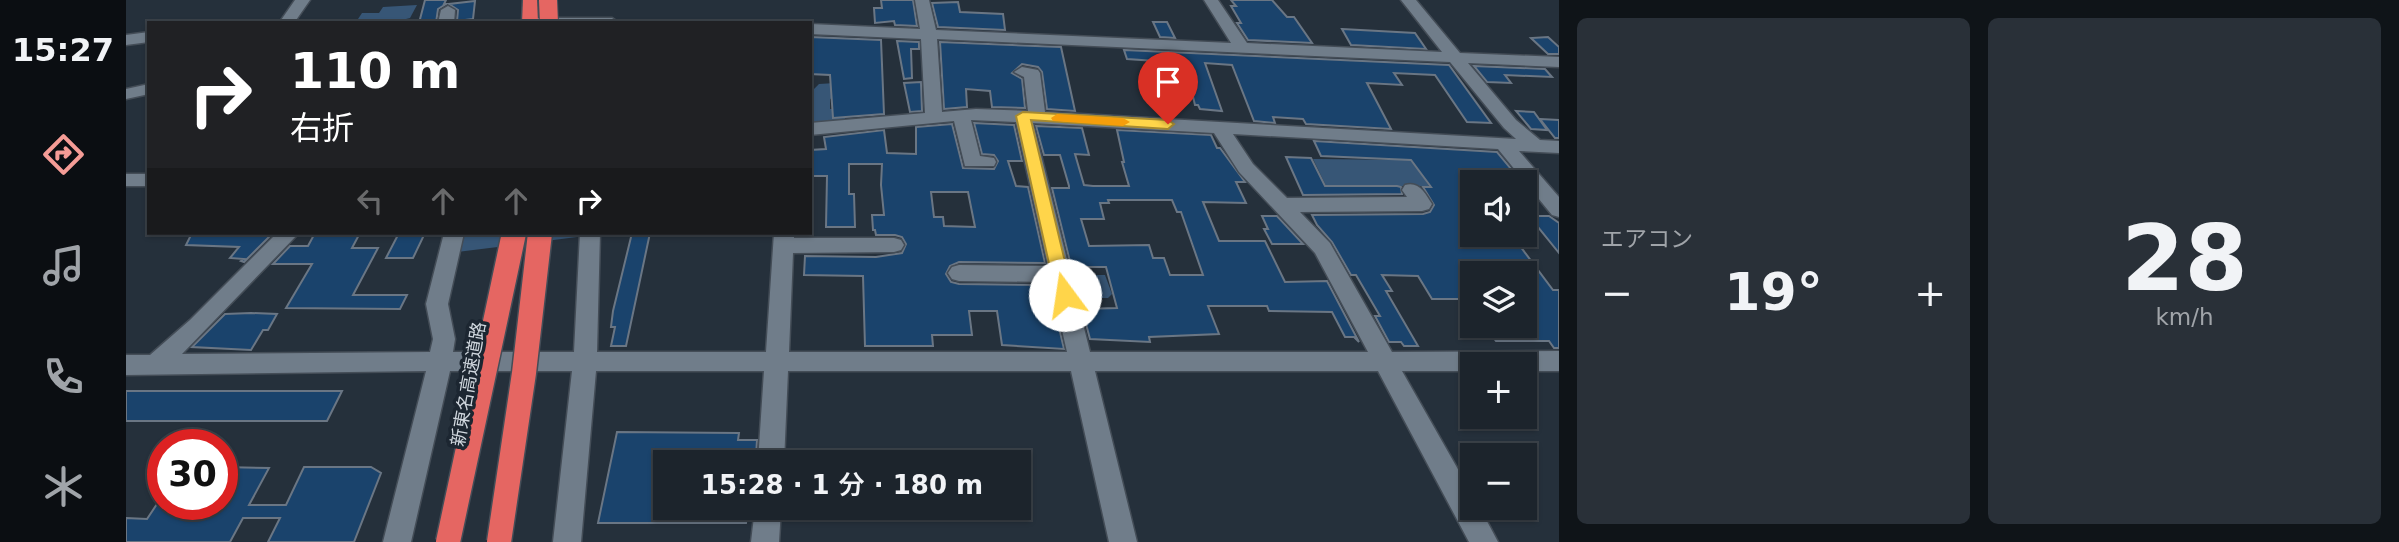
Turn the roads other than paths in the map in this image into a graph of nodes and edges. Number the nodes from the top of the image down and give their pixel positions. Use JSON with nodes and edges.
{"nodes":[{"id":1,"x":303,"y":0,"type":"edge"},
{"id":2,"x":530,"y":0,"type":"edge"},
{"id":3,"x":548,"y":0,"type":"edge"},
{"id":4,"x":922,"y":0,"type":"edge"},
{"id":5,"x":1211,"y":0,"type":"edge"},
{"id":6,"x":1408,"y":0,"type":"edge"},
{"id":7,"x":287,"y":21,"type":"edge"},
{"id":8,"x":531,"y":21,"type":"edge"},
{"id":9,"x":549,"y":21,"type":"edge"},
{"id":10,"x":812,"y":29,"type":"edge"},
{"id":11,"x":929,"y":36,"type":"junction"},
{"id":12,"x":147,"y":37,"type":"edge"},
{"id":13,"x":126,"y":40,"type":"edge"},
{"id":14,"x":1242,"y":48,"type":"junction"},
{"id":15,"x":1455,"y":57,"type":"junction"},
{"id":16,"x":1559,"y":62,"type":"edge"},
{"id":17,"x":1033,"y":73,"type":"dead end"},
{"id":18,"x":147,"y":89,"type":"edge"},
{"id":19,"x":126,"y":94,"type":"edge"},
{"id":20,"x":961,"y":114,"type":"junction"},
{"id":21,"x":934,"y":116,"type":"junction"},
{"id":22,"x":1030,"y":116,"type":"junction"},
{"id":23,"x":1220,"y":128,"type":"junction"},
{"id":24,"x":812,"y":129,"type":"edge"},
{"id":25,"x":1503,"y":144,"type":"junction"},
{"id":26,"x":1536,"y":146,"type":"junction"},
{"id":27,"x":1559,"y":147,"type":"edge"},
{"id":28,"x":974,"y":162,"type":"dead end"},
{"id":29,"x":126,"y":180,"type":"edge"},
{"id":30,"x":147,"y":180,"type":"edge"},
{"id":31,"x":1412,"y":190,"type":"dead end"},
{"id":32,"x":1282,"y":205,"type":"junction"},
{"id":33,"x":1559,"y":210,"type":"edge"},
{"id":34,"x":287,"y":235,"type":"edge"},
{"id":35,"x":454,"y":235,"type":"edge"},
{"id":36,"x":513,"y":235,"type":"edge"},
{"id":37,"x":514,"y":235,"type":"edge"},
{"id":38,"x":540,"y":235,"type":"edge"},
{"id":39,"x":590,"y":235,"type":"edge"},
{"id":40,"x":784,"y":239,"type":"edge"},
{"id":41,"x":894,"y":245,"type":"dead end"},
{"id":42,"x":960,"y":273,"type":"dead end"},
{"id":43,"x":1059,"y":274,"type":"junction"},
{"id":44,"x":1080,"y":360,"type":"junction"},
{"id":45,"x":1385,"y":360,"type":"junction"},
{"id":46,"x":1559,"y":361,"type":"edge"},
{"id":47,"x":585,"y":362,"type":"junction"},
{"id":48,"x":777,"y":362,"type":"junction"},
{"id":49,"x":157,"y":363,"type":"junction"},
{"id":50,"x":440,"y":363,"type":"junction"},
{"id":51,"x":126,"y":365,"type":"edge"},
{"id":52,"x":772,"y":450,"type":"edge"},
{"id":53,"x":767,"y":520,"type":"edge"},
{"id":54,"x":397,"y":542,"type":"edge"},
{"id":55,"x":448,"y":542,"type":"edge"},
{"id":56,"x":463,"y":542,"type":"edge"},
{"id":57,"x":500,"y":542,"type":"edge"},
{"id":58,"x":568,"y":542,"type":"edge"},
{"id":59,"x":765,"y":542,"type":"edge"},
{"id":60,"x":1123,"y":542,"type":"edge"},
{"id":61,"x":1484,"y":542,"type":"edge"}],
"edges":[{"from":1,"to":7,"type":"street"},
{"from":2,"to":8,"type":"highway"},
{"from":3,"to":9,"type":"highway","bridge":true},
{"from":4,"to":11,"type":"street"},
{"from":5,"to":14,"type":"street"},
{"from":6,"to":15,"type":"street"},
{"from":10,"to":11,"type":"street"},
{"from":11,"to":14,"type":"street"},
{"from":11,"to":21,"type":"street"},
{"from":12,"to":13,"type":"street"},
{"from":14,"to":15,"type":"street"},
{"from":15,"to":16,"type":"street"},
{"from":15,"to":26,"type":"street"},
{"from":17,"to":22,"type":"street"},
{"from":18,"to":19,"type":"street"},
{"from":20,"to":21,"type":"street"},
{"from":20,"to":22,"type":"street"},
{"from":20,"to":28,"type":"street"},
{"from":21,"to":24,"type":"street"},
{"from":22,"to":23,"type":"street"},
{"from":22,"to":43,"type":"street"},
{"from":23,"to":25,"type":"street"},
{"from":23,"to":32,"type":"street"},
{"from":25,"to":26,"type":"street"},
{"from":25,"to":33,"type":"street"},
{"from":26,"to":27,"type":"street"},
{"from":29,"to":30,"type":"street"},
{"from":31,"to":32,"type":"street"},
{"from":32,"to":45,"type":"street"},
{"from":34,"to":49,"type":"street"},
{"from":35,"to":50,"type":"street"},
{"from":36,"to":55,"type":"highway","bridge":true},
{"from":37,"to":56,"type":"highway","name":"新東名高速道路","bridge":true},
{"from":38,"to":57,"type":"highway","bridge":true},
{"from":39,"to":47,"type":"street"},
{"from":40,"to":41,"type":"street"},
{"from":40,"to":48,"type":"street"},
{"from":42,"to":43,"type":"street"},
{"from":43,"to":44,"type":"street"},
{"from":44,"to":45,"type":"street"},
{"from":44,"to":48,"type":"street"},
{"from":44,"to":60,"type":"street"},
{"from":45,"to":46,"type":"street"},
{"from":45,"to":61,"type":"street"},
{"from":47,"to":48,"type":"street"},
{"from":47,"to":50,"type":"street"},
{"from":47,"to":58,"type":"street"},
{"from":48,"to":52,"type":"street"},
{"from":49,"to":50,"type":"street"},
{"from":49,"to":51,"type":"street"},
{"from":50,"to":54,"type":"street"},
{"from":53,"to":59,"type":"street"}]}
